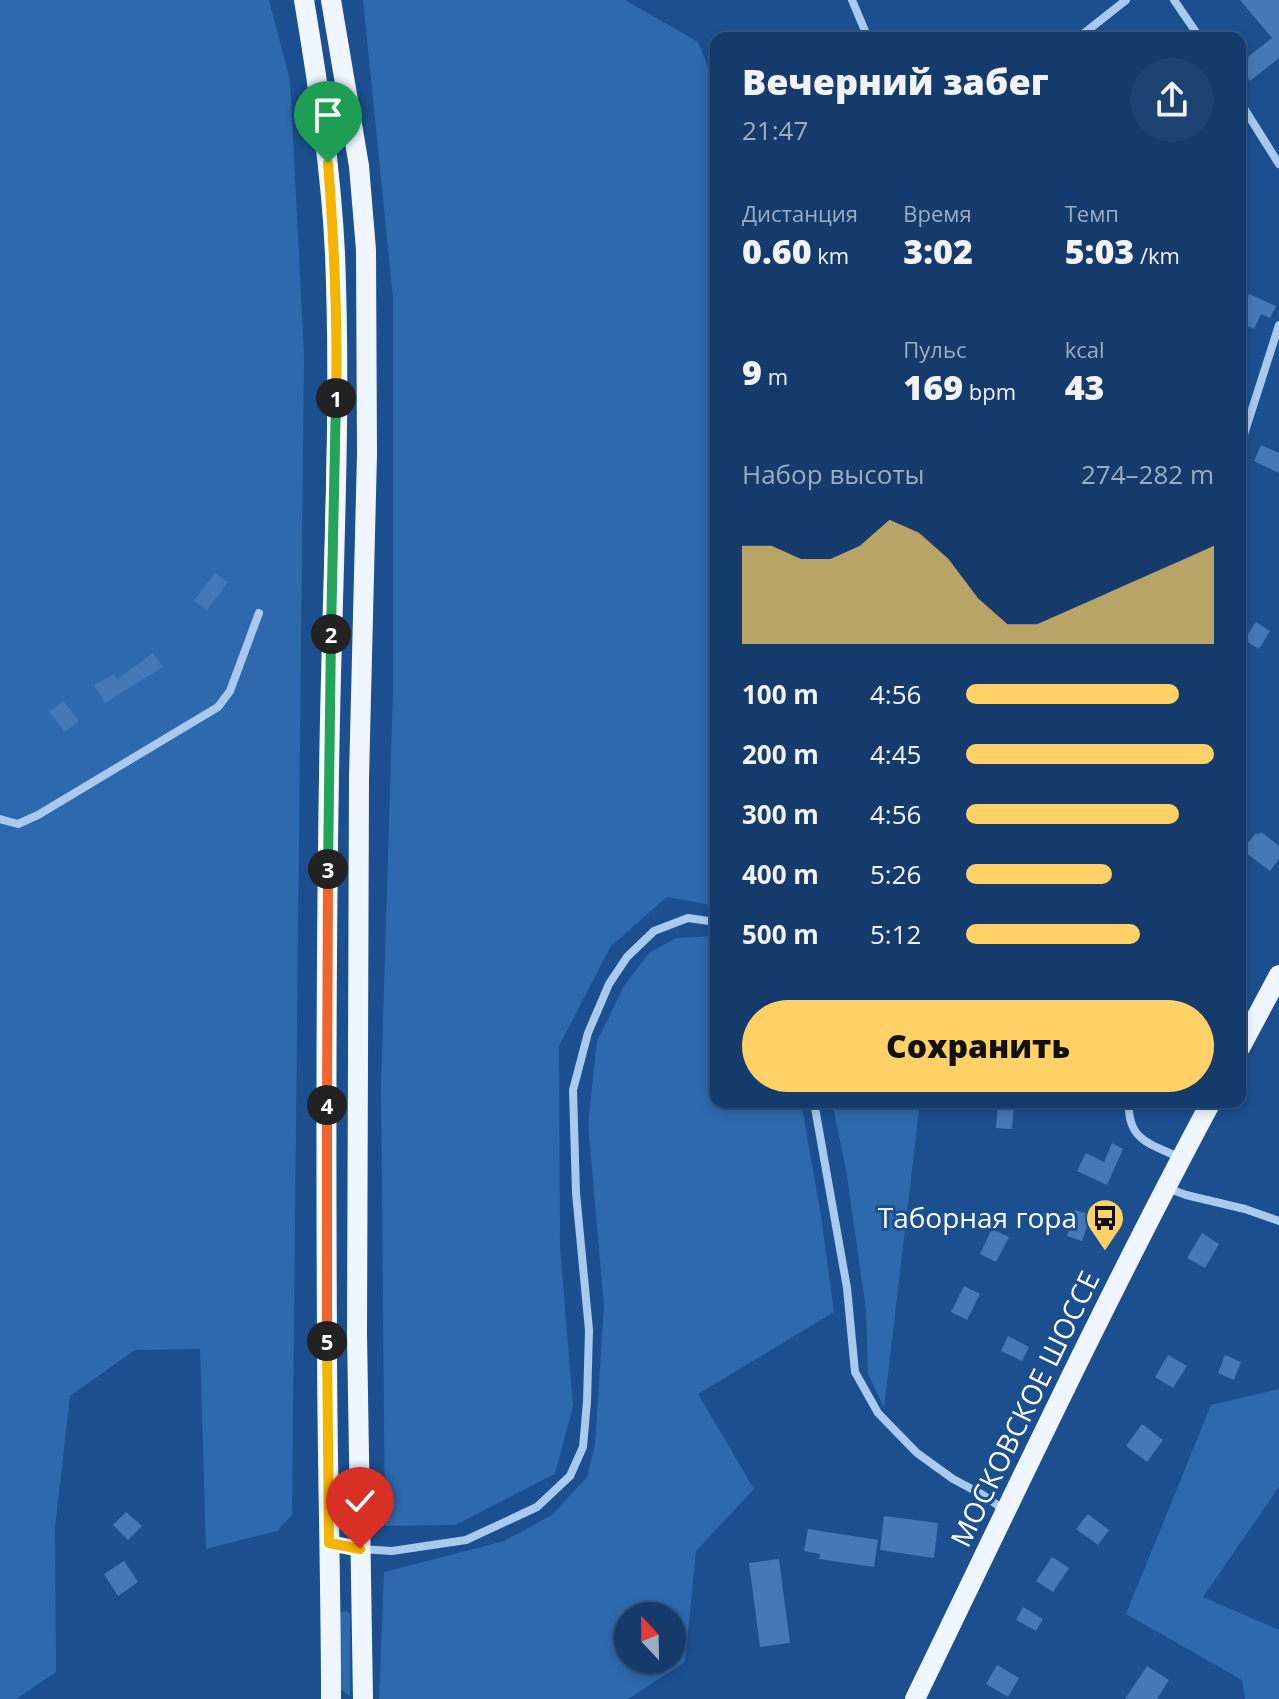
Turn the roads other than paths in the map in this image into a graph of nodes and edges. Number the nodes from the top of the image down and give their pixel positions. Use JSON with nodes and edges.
{"nodes":[{"id":1,"x":304,"y":0,"type":"edge"},
{"id":2,"x":331,"y":0,"type":"edge"},
{"id":3,"x":852,"y":0,"type":"edge"},
{"id":4,"x":1126,"y":0,"type":"edge"},
{"id":5,"x":1174,"y":0,"type":"edge"},
{"id":6,"x":865,"y":32,"type":"edge"},
{"id":7,"x":1086,"y":32,"type":"edge"},
{"id":8,"x":1196,"y":32,"type":"edge"},
{"id":9,"x":1246,"y":112,"type":"edge"},
{"id":10,"x":1279,"y":164,"type":"edge"},
{"id":11,"x":1279,"y":325,"type":"edge"},
{"id":12,"x":1246,"y":428,"type":"edge"},
{"id":13,"x":259,"y":613,"type":"dead end"},
{"id":14,"x":0,"y":819,"type":"edge"},
{"id":15,"x":710,"y":921,"type":"edge"},
{"id":16,"x":1279,"y":975,"type":"edge"},
{"id":17,"x":1246,"y":1037,"type":"edge"},
{"id":18,"x":815,"y":1108,"type":"edge"},
{"id":19,"x":1129,"y":1108,"type":"edge"},
{"id":20,"x":1208,"y":1108,"type":"edge"},
{"id":21,"x":1181,"y":1158,"type":"junction"},
{"id":22,"x":1166,"y":1187,"type":"junction"},
{"id":23,"x":1279,"y":1221,"type":"edge"},
{"id":24,"x":1006,"y":1511,"type":"junction"},
{"id":25,"x":329,"y":1543,"type":"junction"},
{"id":26,"x":360,"y":1549,"type":"junction"},
{"id":27,"x":331,"y":1699,"type":"edge"},
{"id":28,"x":363,"y":1699,"type":"edge"},
{"id":29,"x":915,"y":1699,"type":"edge"}],
"edges":[{"from":1,"to":25,"type":"main road"},
{"from":2,"to":26,"type":"main road"},
{"from":3,"to":6,"type":"street"},
{"from":4,"to":7,"type":"street"},
{"from":5,"to":8,"type":"street"},
{"from":9,"to":10,"type":"street"},
{"from":11,"to":12,"type":"street"},
{"from":13,"to":14,"type":"street"},
{"from":15,"to":26,"type":"street"},
{"from":16,"to":17,"type":"main road"},
{"from":18,"to":24,"type":"street"},
{"from":19,"to":21,"type":"street"},
{"from":20,"to":21,"type":"main road","name":"МОСКОВСКОЕ ШОССЕ"},
{"from":21,"to":22,"type":"main road","name":"МОСКОВСКОЕ ШОССЕ"},
{"from":22,"to":23,"type":"street"},
{"from":22,"to":24,"type":"main road","name":"МОСКОВСКОЕ ШОССЕ"},
{"from":24,"to":29,"type":"main road","name":"МОСКОВСКОЕ ШОССЕ"},
{"from":25,"to":26,"type":"street"},
{"from":25,"to":27,"type":"main road"},
{"from":26,"to":28,"type":"main road"}]}
